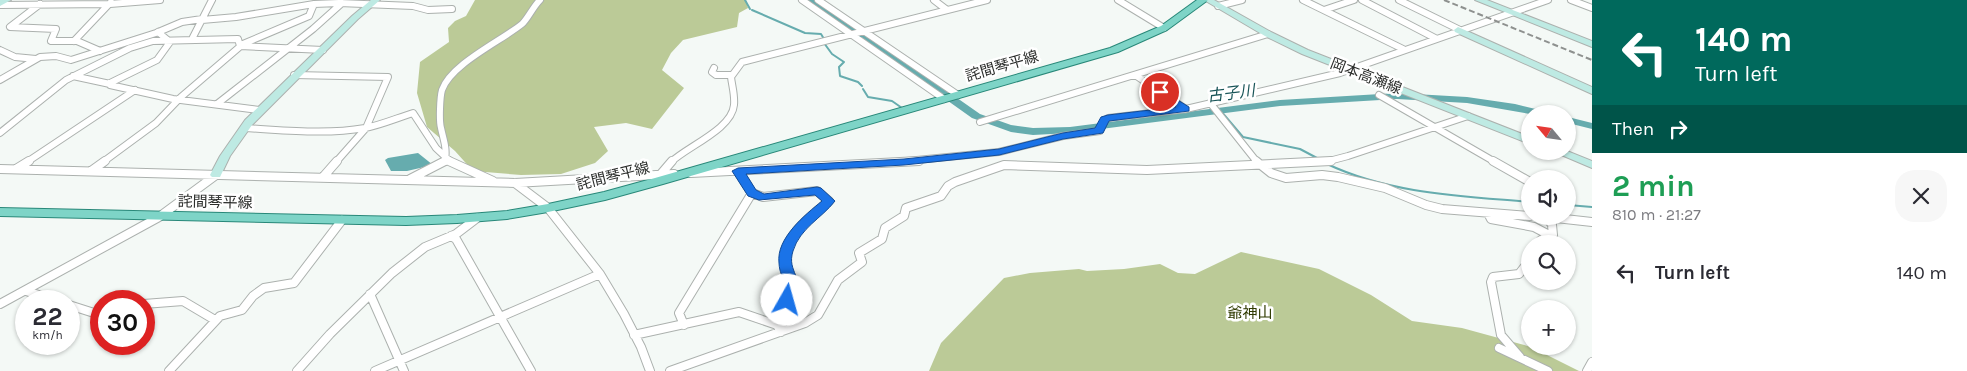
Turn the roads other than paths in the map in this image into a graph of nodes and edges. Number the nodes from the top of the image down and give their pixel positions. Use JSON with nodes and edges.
{"nodes":[{"id":1,"x":7,"y":0,"type":"edge"},
{"id":2,"x":160,"y":0,"type":"edge"},
{"id":3,"x":212,"y":0,"type":"edge"},
{"id":4,"x":540,"y":0,"type":"edge"},
{"id":5,"x":802,"y":0,"type":"edge"},
{"id":6,"x":818,"y":0,"type":"edge"},
{"id":7,"x":934,"y":0,"type":"edge"},
{"id":8,"x":987,"y":0,"type":"edge"},
{"id":9,"x":1118,"y":0,"type":"edge"},
{"id":10,"x":1203,"y":0,"type":"edge"},
{"id":11,"x":1208,"y":0,"type":"edge"},
{"id":12,"x":1242,"y":0,"type":"edge"},
{"id":13,"x":1303,"y":0,"type":"edge"},
{"id":14,"x":1354,"y":0,"type":"edge"},
{"id":15,"x":1362,"y":0,"type":"edge"},
{"id":16,"x":1399,"y":0,"type":"edge"},
{"id":17,"x":1479,"y":0,"type":"edge"},
{"id":18,"x":1548,"y":0,"type":"edge"},
{"id":19,"x":1571,"y":0,"type":"edge"},
{"id":20,"x":111,"y":2,"type":"edge"},
{"id":21,"x":344,"y":2,"type":"edge"},
{"id":22,"x":373,"y":2,"type":"edge"},
{"id":23,"x":0,"y":4,"type":"edge"},
{"id":24,"x":40,"y":4,"type":"junction"},
{"id":25,"x":314,"y":4,"type":"junction"},
{"id":26,"x":1218,"y":6,"type":"junction"},
{"id":27,"x":452,"y":8,"type":"dead end"},
{"id":28,"x":1592,"y":8,"type":"edge"},
{"id":29,"x":947,"y":10,"type":"junction"},
{"id":30,"x":1324,"y":10,"type":"junction"},
{"id":31,"x":1512,"y":12,"type":"junction"},
{"id":32,"x":202,"y":19,"type":"junction"},
{"id":33,"x":1164,"y":28,"type":"junction"},
{"id":34,"x":1459,"y":30,"type":"junction"},
{"id":35,"x":158,"y":32,"type":"junction"},
{"id":36,"x":862,"y":32,"type":"junction"},
{"id":37,"x":851,"y":34,"type":"junction"},
{"id":38,"x":1268,"y":34,"type":"junction"},
{"id":39,"x":1435,"y":38,"type":"junction"},
{"id":40,"x":192,"y":39,"type":"junction"},
{"id":41,"x":169,"y":40,"type":"junction"},
{"id":42,"x":74,"y":41,"type":"junction"},
{"id":43,"x":1591,"y":43,"type":"edge"},
{"id":44,"x":240,"y":46,"type":"junction"},
{"id":45,"x":288,"y":48,"type":"junction"},
{"id":46,"x":0,"y":50,"type":"edge"},
{"id":47,"x":323,"y":50,"type":"junction"},
{"id":48,"x":1402,"y":50,"type":"junction"},
{"id":49,"x":100,"y":51,"type":"junction"},
{"id":50,"x":36,"y":59,"type":"junction"},
{"id":51,"x":714,"y":68,"type":"dead end"},
{"id":52,"x":1349,"y":70,"type":"junction"},
{"id":53,"x":921,"y":71,"type":"junction"},
{"id":54,"x":294,"y":75,"type":"junction"},
{"id":55,"x":732,"y":75,"type":"junction"},
{"id":56,"x":908,"y":75,"type":"junction"},
{"id":57,"x":1135,"y":75,"type":"junction"},
{"id":58,"x":73,"y":76,"type":"junction"},
{"id":59,"x":0,"y":80,"type":"edge"},
{"id":60,"x":110,"y":84,"type":"junction"},
{"id":61,"x":134,"y":90,"type":"junction"},
{"id":62,"x":1592,"y":91,"type":"edge"},
{"id":63,"x":1379,"y":95,"type":"dead end"},
{"id":64,"x":958,"y":96,"type":"junction"},
{"id":65,"x":180,"y":99,"type":"junction"},
{"id":66,"x":944,"y":99,"type":"junction"},
{"id":67,"x":217,"y":104,"type":"junction"},
{"id":68,"x":1212,"y":105,"type":"junction"},
{"id":69,"x":1186,"y":109,"type":"junction"},
{"id":70,"x":260,"y":110,"type":"junction"},
{"id":71,"x":1468,"y":116,"type":"junction"},
{"id":72,"x":980,"y":122,"type":"dead end"},
{"id":73,"x":244,"y":128,"type":"junction"},
{"id":74,"x":366,"y":128,"type":"junction"},
{"id":75,"x":1436,"y":128,"type":"junction"},
{"id":76,"x":0,"y":132,"type":"edge"},
{"id":77,"x":1521,"y":137,"type":"edge"},
{"id":78,"x":446,"y":157,"type":"junction"},
{"id":79,"x":1576,"y":159,"type":"edge"},
{"id":80,"x":1261,"y":165,"type":"junction"},
{"id":81,"x":1592,"y":165,"type":"edge"},
{"id":82,"x":0,"y":169,"type":"edge"},
{"id":83,"x":16,"y":169,"type":"junction"},
{"id":84,"x":91,"y":171,"type":"junction"},
{"id":85,"x":738,"y":171,"type":"junction"},
{"id":86,"x":687,"y":174,"type":"junction"},
{"id":87,"x":216,"y":175,"type":"junction"},
{"id":88,"x":660,"y":175,"type":"junction"},
{"id":89,"x":1521,"y":177,"type":"edge"},
{"id":90,"x":323,"y":178,"type":"junction"},
{"id":91,"x":408,"y":180,"type":"junction"},
{"id":92,"x":493,"y":182,"type":"junction"},
{"id":93,"x":515,"y":182,"type":"junction"},
{"id":94,"x":752,"y":193,"type":"junction"},
{"id":95,"x":548,"y":208,"type":"junction"},
{"id":96,"x":0,"y":212,"type":"edge"},
{"id":97,"x":1488,"y":213,"type":"junction"},
{"id":98,"x":1521,"y":215,"type":"edge"},
{"id":99,"x":159,"y":217,"type":"junction"},
{"id":100,"x":476,"y":218,"type":"junction"},
{"id":101,"x":1576,"y":218,"type":"edge"},
{"id":102,"x":342,"y":220,"type":"junction"},
{"id":103,"x":1592,"y":222,"type":"edge"},
{"id":104,"x":1549,"y":235,"type":"edge"},
{"id":105,"x":451,"y":236,"type":"junction"},
{"id":106,"x":1521,"y":271,"type":"edge"},
{"id":107,"x":600,"y":274,"type":"junction"},
{"id":108,"x":26,"y":290,"type":"edge"},
{"id":109,"x":370,"y":294,"type":"junction"},
{"id":110,"x":15,"y":296,"type":"edge"},
{"id":111,"x":155,"y":303,"type":"edge"},
{"id":112,"x":0,"y":304,"type":"edge"},
{"id":113,"x":501,"y":317,"type":"junction"},
{"id":114,"x":215,"y":320,"type":"junction"},
{"id":115,"x":684,"y":325,"type":"junction"},
{"id":116,"x":782,"y":332,"type":"junction"},
{"id":117,"x":634,"y":335,"type":"junction"},
{"id":118,"x":1499,"y":348,"type":"dead end"},
{"id":119,"x":1520,"y":357,"type":"junction"},
{"id":120,"x":1592,"y":362,"type":"edge"},
{"id":121,"x":402,"y":366,"type":"edge"},
{"id":122,"x":170,"y":371,"type":"edge"},
{"id":123,"x":297,"y":371,"type":"edge"},
{"id":124,"x":375,"y":371,"type":"edge"},
{"id":125,"x":531,"y":371,"type":"edge"},
{"id":126,"x":650,"y":371,"type":"edge"},
{"id":127,"x":670,"y":371,"type":"edge"},
{"id":128,"x":1548,"y":371,"type":"edge"},
{"id":129,"x":1587,"y":371,"type":"edge"}],
"edges":[{"from":1,"to":23,"type":"main road"},
{"from":2,"to":20,"type":"street"},
{"from":3,"to":32,"type":"street"},
{"from":4,"to":78,"type":"street"},
{"from":5,"to":37,"type":"street"},
{"from":6,"to":36,"type":"street"},
{"from":7,"to":29,"type":"street"},
{"from":8,"to":29,"type":"street"},
{"from":9,"to":33,"type":"street"},
{"from":10,"to":33,"type":"main road","name":"詫間琴平線"},
{"from":11,"to":26,"type":"main road","name":"岡本高瀬線"},
{"from":12,"to":26,"type":"street"},
{"from":13,"to":30,"type":"street"},
{"from":14,"to":30,"type":"street"},
{"from":15,"to":39,"type":"street"},
{"from":16,"to":34,"type":"street"},
{"from":17,"to":31,"type":"main road"},
{"from":18,"to":31,"type":"street"},
{"from":19,"to":28,"type":"street"},
{"from":20,"to":24,"type":"street"},
{"from":20,"to":42,"type":"street"},
{"from":21,"to":22,"type":"street"},
{"from":21,"to":25,"type":"street"},
{"from":21,"to":45,"type":"street"},
{"from":22,"to":27,"type":"street"},
{"from":22,"to":47,"type":"main road"},
{"from":23,"to":24,"type":"street"},
{"from":24,"to":42,"type":"street"},
{"from":25,"to":32,"type":"street"},
{"from":25,"to":44,"type":"street"},
{"from":26,"to":38,"type":"main road","name":"岡本高瀬線"},
{"from":29,"to":36,"type":"street"},
{"from":30,"to":48,"type":"street"},
{"from":31,"to":34,"type":"street"},
{"from":31,"to":43,"type":"main road"},
{"from":32,"to":35,"type":"street"},
{"from":32,"to":40,"type":"street"},
{"from":33,"to":64,"type":"main road","name":"詫間琴平線"},
{"from":34,"to":39,"type":"street"},
{"from":34,"to":62,"type":"main road"},
{"from":35,"to":41,"type":"street"},
{"from":35,"to":49,"type":"street"},
{"from":36,"to":37,"type":"street"},
{"from":36,"to":53,"type":"street"},
{"from":37,"to":55,"type":"street"},
{"from":37,"to":56,"type":"street"},
{"from":38,"to":52,"type":"main road","name":"岡本高瀬線"},
{"from":38,"to":57,"type":"street"},
{"from":39,"to":48,"type":"street"},
{"from":40,"to":41,"type":"street"},
{"from":40,"to":44,"type":"street"},
{"from":41,"to":58,"type":"street"},
{"from":41,"to":60,"type":"street"},
{"from":42,"to":49,"type":"street"},
{"from":44,"to":45,"type":"street"},
{"from":44,"to":65,"type":"street"},
{"from":45,"to":47,"type":"street"},
{"from":45,"to":67,"type":"street"},
{"from":46,"to":50,"type":"street"},
{"from":47,"to":54,"type":"main road"},
{"from":48,"to":52,"type":"street"},
{"from":49,"to":50,"type":"street"},
{"from":50,"to":59,"type":"street"},
{"from":51,"to":55,"type":"street"},
{"from":52,"to":68,"type":"street"},
{"from":52,"to":71,"type":"main road","name":"岡本高瀬線"},
{"from":53,"to":56,"type":"street"},
{"from":53,"to":64,"type":"street"},
{"from":54,"to":70,"type":"main road"},
{"from":54,"to":74,"type":"street"},
{"from":55,"to":88,"type":"street"},
{"from":56,"to":66,"type":"street"},
{"from":57,"to":69,"type":"street"},
{"from":57,"to":72,"type":"street"},
{"from":58,"to":60,"type":"street"},
{"from":58,"to":76,"type":"street"},
{"from":60,"to":61,"type":"street"},
{"from":61,"to":65,"type":"street"},
{"from":61,"to":83,"type":"street"},
{"from":63,"to":75,"type":"street"},
{"from":64,"to":66,"type":"main road","name":"詫間琴平線"},
{"from":65,"to":67,"type":"street"},
{"from":65,"to":84,"type":"street"},
{"from":66,"to":86,"type":"main road","name":"詫間琴平線"},
{"from":67,"to":70,"type":"street"},
{"from":68,"to":69,"type":"street"},
{"from":68,"to":80,"type":"street"},
{"from":69,"to":85,"type":"street"},
{"from":70,"to":73,"type":"main road"},
{"from":71,"to":75,"type":"street"},
{"from":71,"to":77,"type":"main road","name":"岡本高瀬線"},
{"from":73,"to":74,"type":"street"},
{"from":73,"to":87,"type":"main road"},
{"from":74,"to":78,"type":"street"},
{"from":74,"to":90,"type":"street"},
{"from":75,"to":80,"type":"street"},
{"from":75,"to":89,"type":"street"},
{"from":78,"to":91,"type":"street"},
{"from":78,"to":92,"type":"street"},
{"from":79,"to":81,"type":"main road"},
{"from":80,"to":97,"type":"street"},
{"from":80,"to":116,"type":"street"},
{"from":82,"to":83,"type":"street"},
{"from":83,"to":84,"type":"street"},
{"from":84,"to":87,"type":"street"},
{"from":85,"to":86,"type":"street"},
{"from":85,"to":94,"type":"street"},
{"from":86,"to":88,"type":"street"},
{"from":86,"to":95,"type":"main road","name":"詫間琴平線"},
{"from":87,"to":90,"type":"street"},
{"from":87,"to":99,"type":"street"},
{"from":88,"to":93,"type":"street"},
{"from":90,"to":91,"type":"street"},
{"from":91,"to":92,"type":"street"},
{"from":92,"to":93,"type":"street"},
{"from":93,"to":95,"type":"street"},
{"from":94,"to":115,"type":"street"},
{"from":94,"to":116,"type":"street"},
{"from":95,"to":100,"type":"main road","name":"詫間琴平線"},
{"from":95,"to":107,"type":"street"},
{"from":96,"to":99,"type":"main road","name":"詫間琴平線"},
{"from":97,"to":98,"type":"street"},
{"from":97,"to":104,"type":"street"},
{"from":99,"to":102,"type":"main road","name":"詫間琴平線"},
{"from":99,"to":108,"type":"street"},
{"from":100,"to":102,"type":"main road","name":"詫間琴平線"},
{"from":100,"to":105,"type":"street"},
{"from":101,"to":103,"type":"street"},
{"from":102,"to":114,"type":"street"},
{"from":105,"to":109,"type":"street"},
{"from":105,"to":113,"type":"street"},
{"from":106,"to":119,"type":"street"},
{"from":107,"to":113,"type":"street"},
{"from":107,"to":117,"type":"street"},
{"from":109,"to":121,"type":"street"},
{"from":109,"to":123,"type":"street"},
{"from":110,"to":112,"type":"street"},
{"from":111,"to":114,"type":"street"},
{"from":113,"to":121,"type":"street"},
{"from":113,"to":125,"type":"street"},
{"from":114,"to":122,"type":"street"},
{"from":115,"to":116,"type":"street"},
{"from":115,"to":117,"type":"street"},
{"from":116,"to":127,"type":"street"},
{"from":117,"to":126,"type":"street"},
{"from":118,"to":119,"type":"street"},
{"from":119,"to":128,"type":"street"},
{"from":120,"to":129,"type":"street"},
{"from":121,"to":124,"type":"street"}]}
